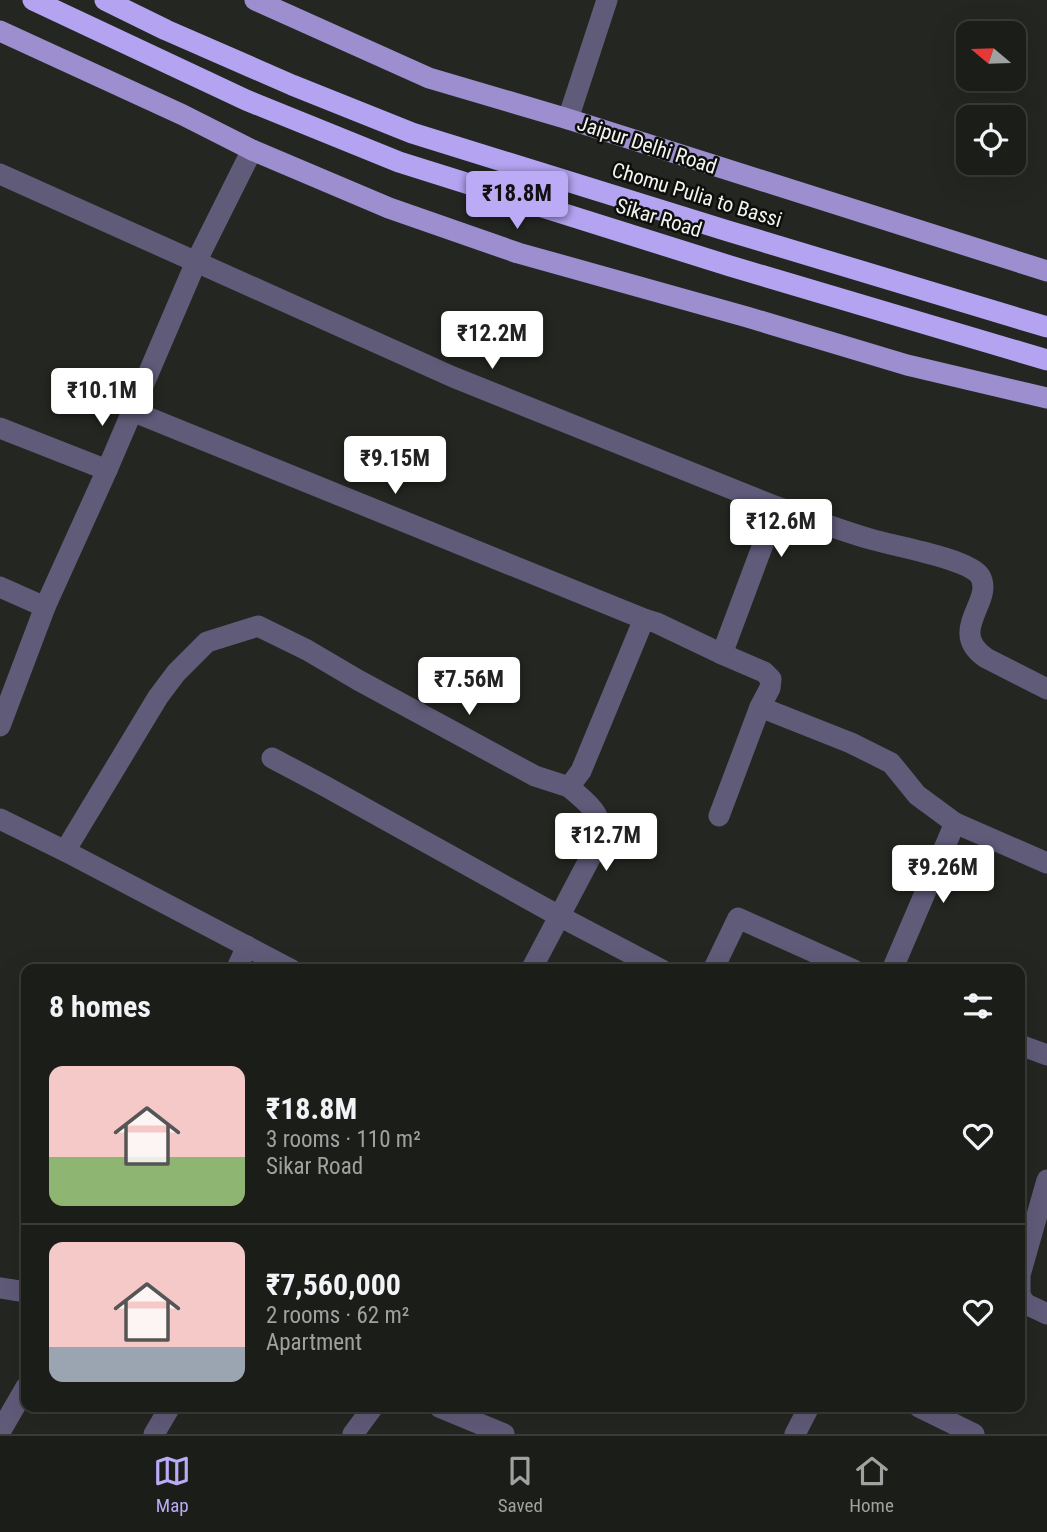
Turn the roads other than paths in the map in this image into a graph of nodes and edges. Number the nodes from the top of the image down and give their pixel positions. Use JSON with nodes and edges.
{"nodes":[{"id":1,"x":33,"y":0,"type":"edge"},
{"id":2,"x":105,"y":0,"type":"edge"},
{"id":3,"x":255,"y":0,"type":"edge"},
{"id":4,"x":607,"y":0,"type":"edge"},
{"id":5,"x":0,"y":31,"type":"edge"},
{"id":6,"x":568,"y":119,"type":"junction"},
{"id":7,"x":252,"y":150,"type":"junction"},
{"id":8,"x":0,"y":174,"type":"edge"},
{"id":9,"x":196,"y":261,"type":"junction"},
{"id":10,"x":1047,"y":271,"type":"edge"},
{"id":11,"x":1047,"y":327,"type":"edge"},
{"id":12,"x":1047,"y":360,"type":"edge"},
{"id":13,"x":1047,"y":398,"type":"edge"},
{"id":14,"x":132,"y":411,"type":"junction"},
{"id":15,"x":0,"y":428,"type":"edge"},
{"id":16,"x":107,"y":470,"type":"junction"},
{"id":17,"x":777,"y":507,"type":"junction"},
{"id":18,"x":0,"y":587,"type":"edge"},
{"id":19,"x":45,"y":607,"type":"junction"},
{"id":20,"x":644,"y":619,"type":"junction"},
{"id":21,"x":722,"y":654,"type":"junction"},
{"id":22,"x":1047,"y":689,"type":"edge"},
{"id":23,"x":760,"y":707,"type":"junction"},
{"id":24,"x":0,"y":726,"type":"edge"},
{"id":25,"x":272,"y":758,"type":"dead end"},
{"id":26,"x":569,"y":787,"type":"junction"},
{"id":27,"x":719,"y":816,"type":"dead end"},
{"id":28,"x":0,"y":819,"type":"edge"},
{"id":29,"x":955,"y":824,"type":"junction"},
{"id":30,"x":65,"y":851,"type":"junction"},
{"id":31,"x":1047,"y":863,"type":"edge"},
{"id":32,"x":559,"y":916,"type":"junction"},
{"id":33,"x":247,"y":946,"type":"junction"},
{"id":34,"x":807,"y":960,"type":"edge"},
{"id":35,"x":239,"y":964,"type":"edge"},
{"id":36,"x":281,"y":964,"type":"edge"},
{"id":37,"x":534,"y":964,"type":"edge"},
{"id":38,"x":651,"y":964,"type":"edge"},
{"id":39,"x":716,"y":964,"type":"edge"},
{"id":40,"x":826,"y":964,"type":"edge"},
{"id":41,"x":895,"y":964,"type":"edge"},
{"id":42,"x":1025,"y":1047,"type":"edge"},
{"id":43,"x":1047,"y":1055,"type":"edge"},
{"id":44,"x":1047,"y":1180,"type":"edge"},
{"id":45,"x":1025,"y":1257,"type":"edge"},
{"id":46,"x":0,"y":1288,"type":"edge"},
{"id":47,"x":21,"y":1291,"type":"edge"},
{"id":48,"x":1025,"y":1302,"type":"edge"},
{"id":49,"x":1047,"y":1314,"type":"edge"},
{"id":50,"x":21,"y":1396,"type":"edge"},
{"id":51,"x":167,"y":1412,"type":"edge"},
{"id":52,"x":369,"y":1412,"type":"edge"},
{"id":53,"x":455,"y":1412,"type":"edge"},
{"id":54,"x":806,"y":1412,"type":"edge"},
{"id":55,"x":929,"y":1412,"type":"edge"},
{"id":56,"x":0,"y":1432,"type":"edge"},
{"id":57,"x":154,"y":1434,"type":"edge"},
{"id":58,"x":353,"y":1434,"type":"edge"},
{"id":59,"x":504,"y":1434,"type":"edge"},
{"id":60,"x":795,"y":1434,"type":"edge"},
{"id":61,"x":974,"y":1434,"type":"edge"}],
"edges":[{"from":1,"to":12,"type":"highway","name":"Sikar Road"},
{"from":2,"to":11,"type":"highway","name":"Chomu Pulia to Bassi"},
{"from":3,"to":6,"type":"main road","name":"Jaipur Delhi Road"},
{"from":4,"to":6,"type":"street"},
{"from":5,"to":7,"type":"main road"},
{"from":6,"to":10,"type":"main road","name":"Jaipur Delhi Road"},
{"from":7,"to":9,"type":"street"},
{"from":7,"to":13,"type":"main road"},
{"from":8,"to":9,"type":"street"},
{"from":9,"to":14,"type":"street"},
{"from":9,"to":17,"type":"street"},
{"from":14,"to":16,"type":"street"},
{"from":14,"to":20,"type":"street"},
{"from":15,"to":16,"type":"street"},
{"from":16,"to":19,"type":"street"},
{"from":17,"to":21,"type":"street"},
{"from":17,"to":22,"type":"street"},
{"from":18,"to":19,"type":"street"},
{"from":19,"to":24,"type":"street"},
{"from":20,"to":21,"type":"street"},
{"from":20,"to":26,"type":"street"},
{"from":21,"to":23,"type":"street"},
{"from":23,"to":27,"type":"street"},
{"from":23,"to":29,"type":"street"},
{"from":25,"to":32,"type":"street"},
{"from":26,"to":30,"type":"street"},
{"from":26,"to":32,"type":"street"},
{"from":28,"to":30,"type":"street"},
{"from":29,"to":31,"type":"street"},
{"from":29,"to":41,"type":"street"},
{"from":30,"to":33,"type":"street"},
{"from":32,"to":37,"type":"street"},
{"from":32,"to":38,"type":"street"},
{"from":33,"to":35,"type":"street"},
{"from":33,"to":36,"type":"street"},
{"from":34,"to":39,"type":"street"},
{"from":34,"to":40,"type":"street"},
{"from":42,"to":43,"type":"street"},
{"from":44,"to":45,"type":"street"},
{"from":46,"to":47,"type":"street"},
{"from":48,"to":49,"type":"street"},
{"from":50,"to":56,"type":"street"},
{"from":51,"to":57,"type":"street"},
{"from":52,"to":58,"type":"street"},
{"from":53,"to":59,"type":"street"},
{"from":54,"to":60,"type":"street"},
{"from":55,"to":61,"type":"street"}]}
